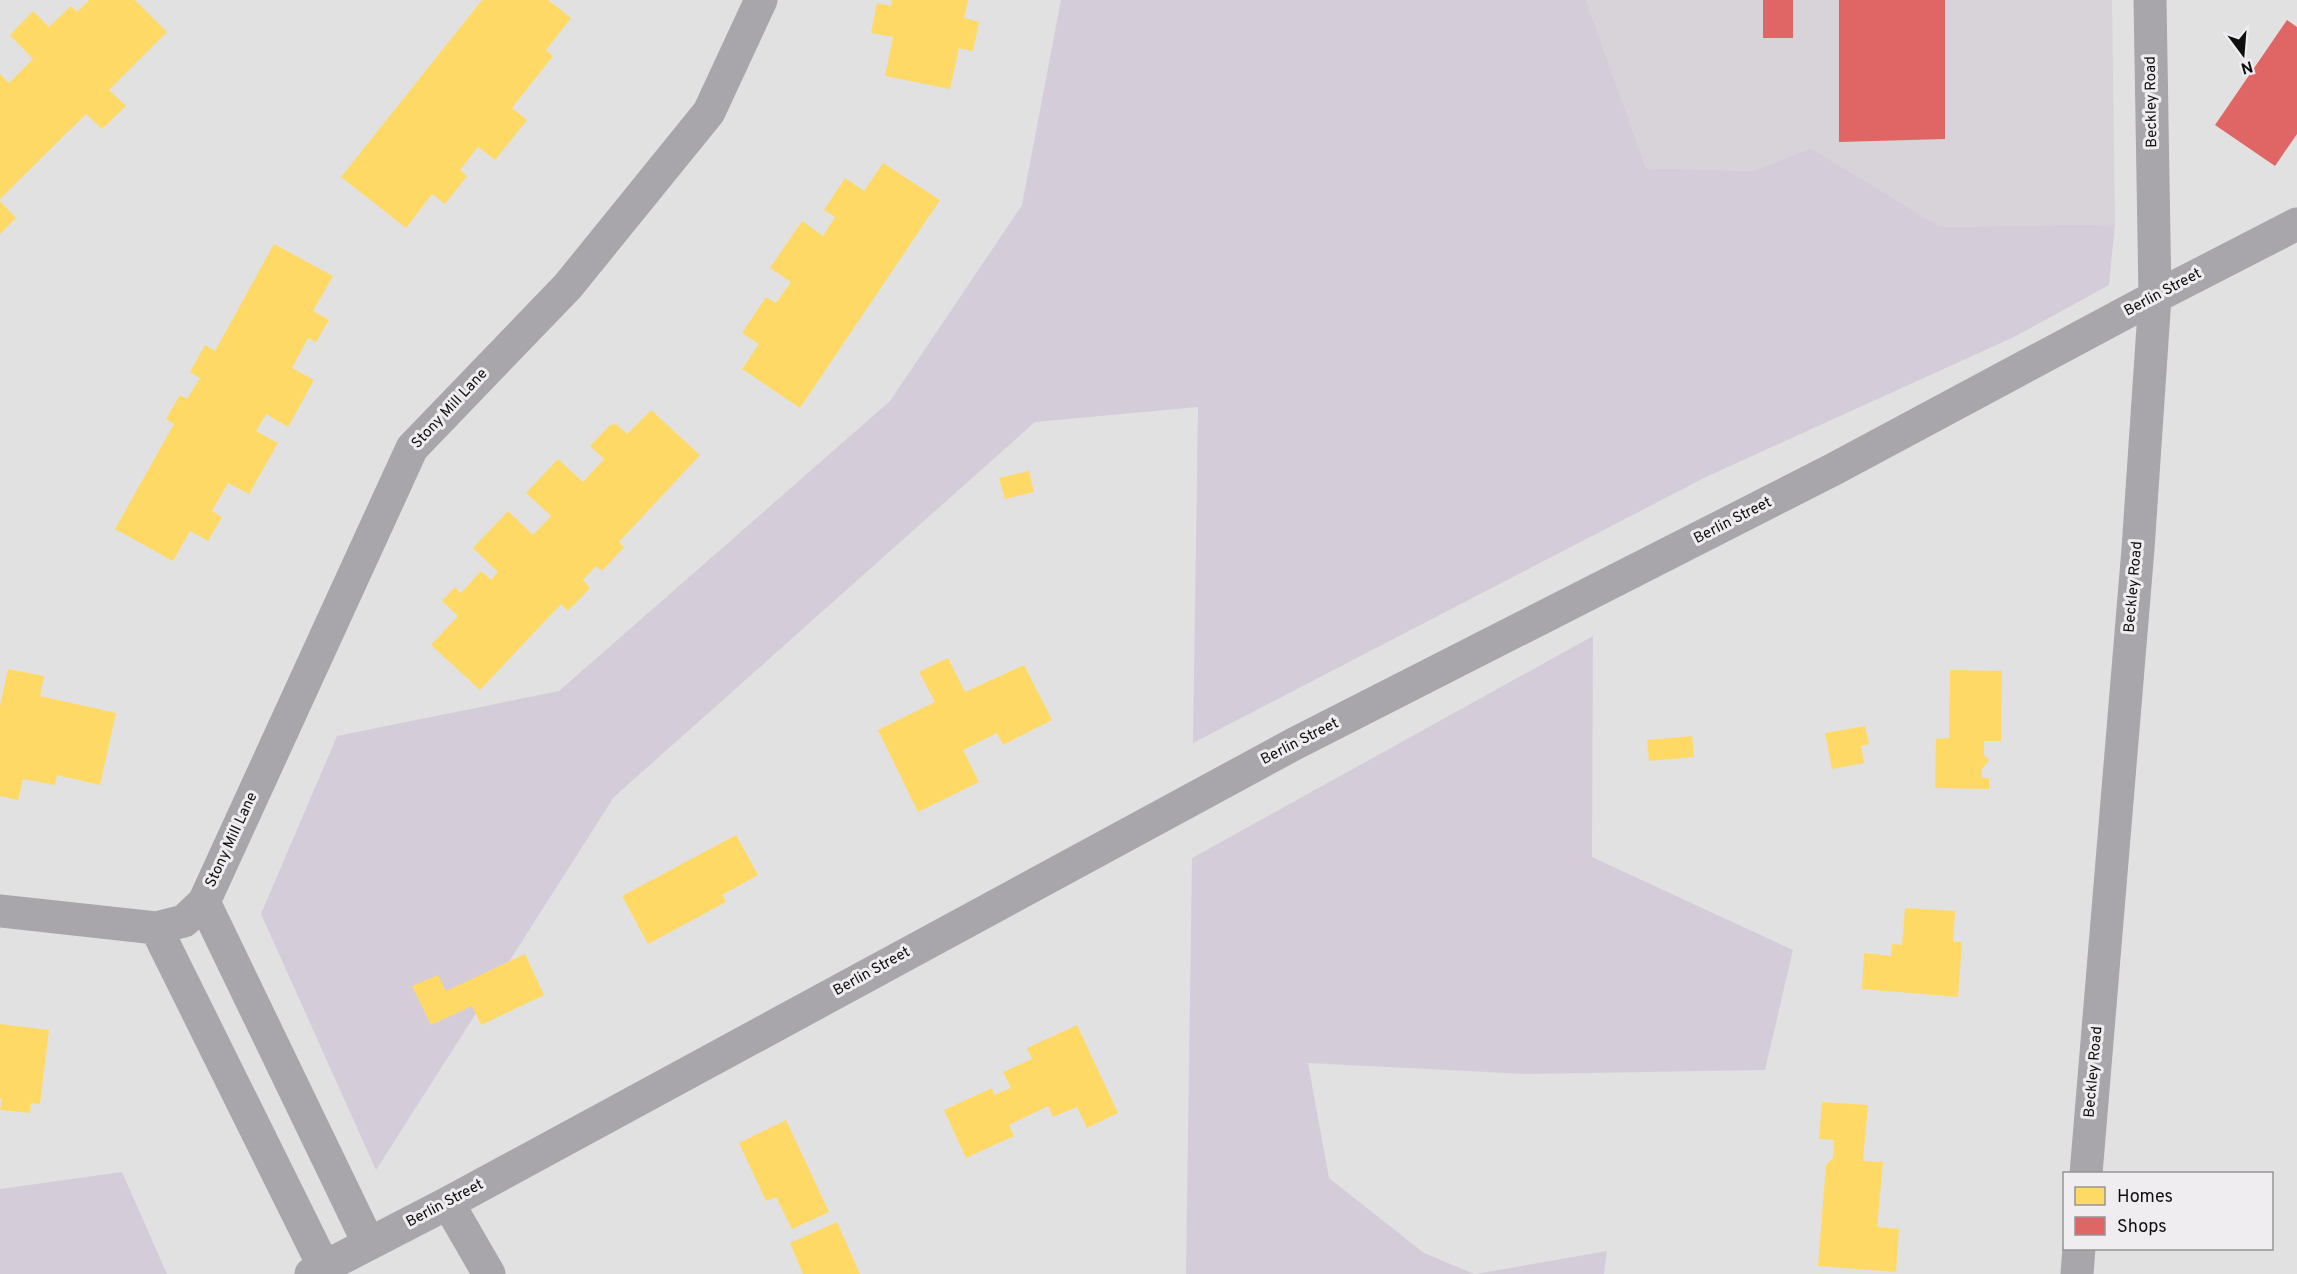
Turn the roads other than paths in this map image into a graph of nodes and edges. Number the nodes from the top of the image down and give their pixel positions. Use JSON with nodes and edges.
{"nodes":[{"id":1,"x":760,"y":0,"type":"edge"},
{"id":2,"x":2150,"y":0,"type":"edge"},
{"id":3,"x":2297,"y":224,"type":"edge"},
{"id":4,"x":2154,"y":297,"type":"junction"},
{"id":5,"x":204,"y":902,"type":"junction"},
{"id":6,"x":0,"y":911,"type":"edge"},
{"id":7,"x":156,"y":928,"type":"junction"},
{"id":8,"x":2085,"y":1172,"type":"edge"},
{"id":9,"x":448,"y":1203,"type":"junction"},
{"id":10,"x":369,"y":1244,"type":"junction"},
{"id":11,"x":2079,"y":1250,"type":"edge"},
{"id":12,"x":317,"y":1271,"type":"edge"},
{"id":13,"x":489,"y":1274,"type":"edge"},
{"id":14,"x":2077,"y":1274,"type":"edge"}],
"edges":[{"from":1,"to":5,"type":"street","name":"Stony Mill Lane"},
{"from":2,"to":4,"type":"street","name":"Beckley Road"},
{"from":3,"to":4,"type":"street","name":"Berlin Street"},
{"from":4,"to":8,"type":"street","name":"Beckley Road"},
{"from":4,"to":9,"type":"street","name":"Berlin Street"},
{"from":5,"to":7,"type":"street","name":"Stony Mill Lane"},
{"from":5,"to":10,"type":"street","name":"Stony Mill Lane"},
{"from":6,"to":7,"type":"street","name":"Stony Mill Lane"},
{"from":7,"to":12,"type":"street"},
{"from":9,"to":10,"type":"street","name":"Berlin Street"},
{"from":9,"to":13,"type":"street"},
{"from":10,"to":12,"type":"street","name":"Berlin Street"},
{"from":11,"to":14,"type":"street"}]}
